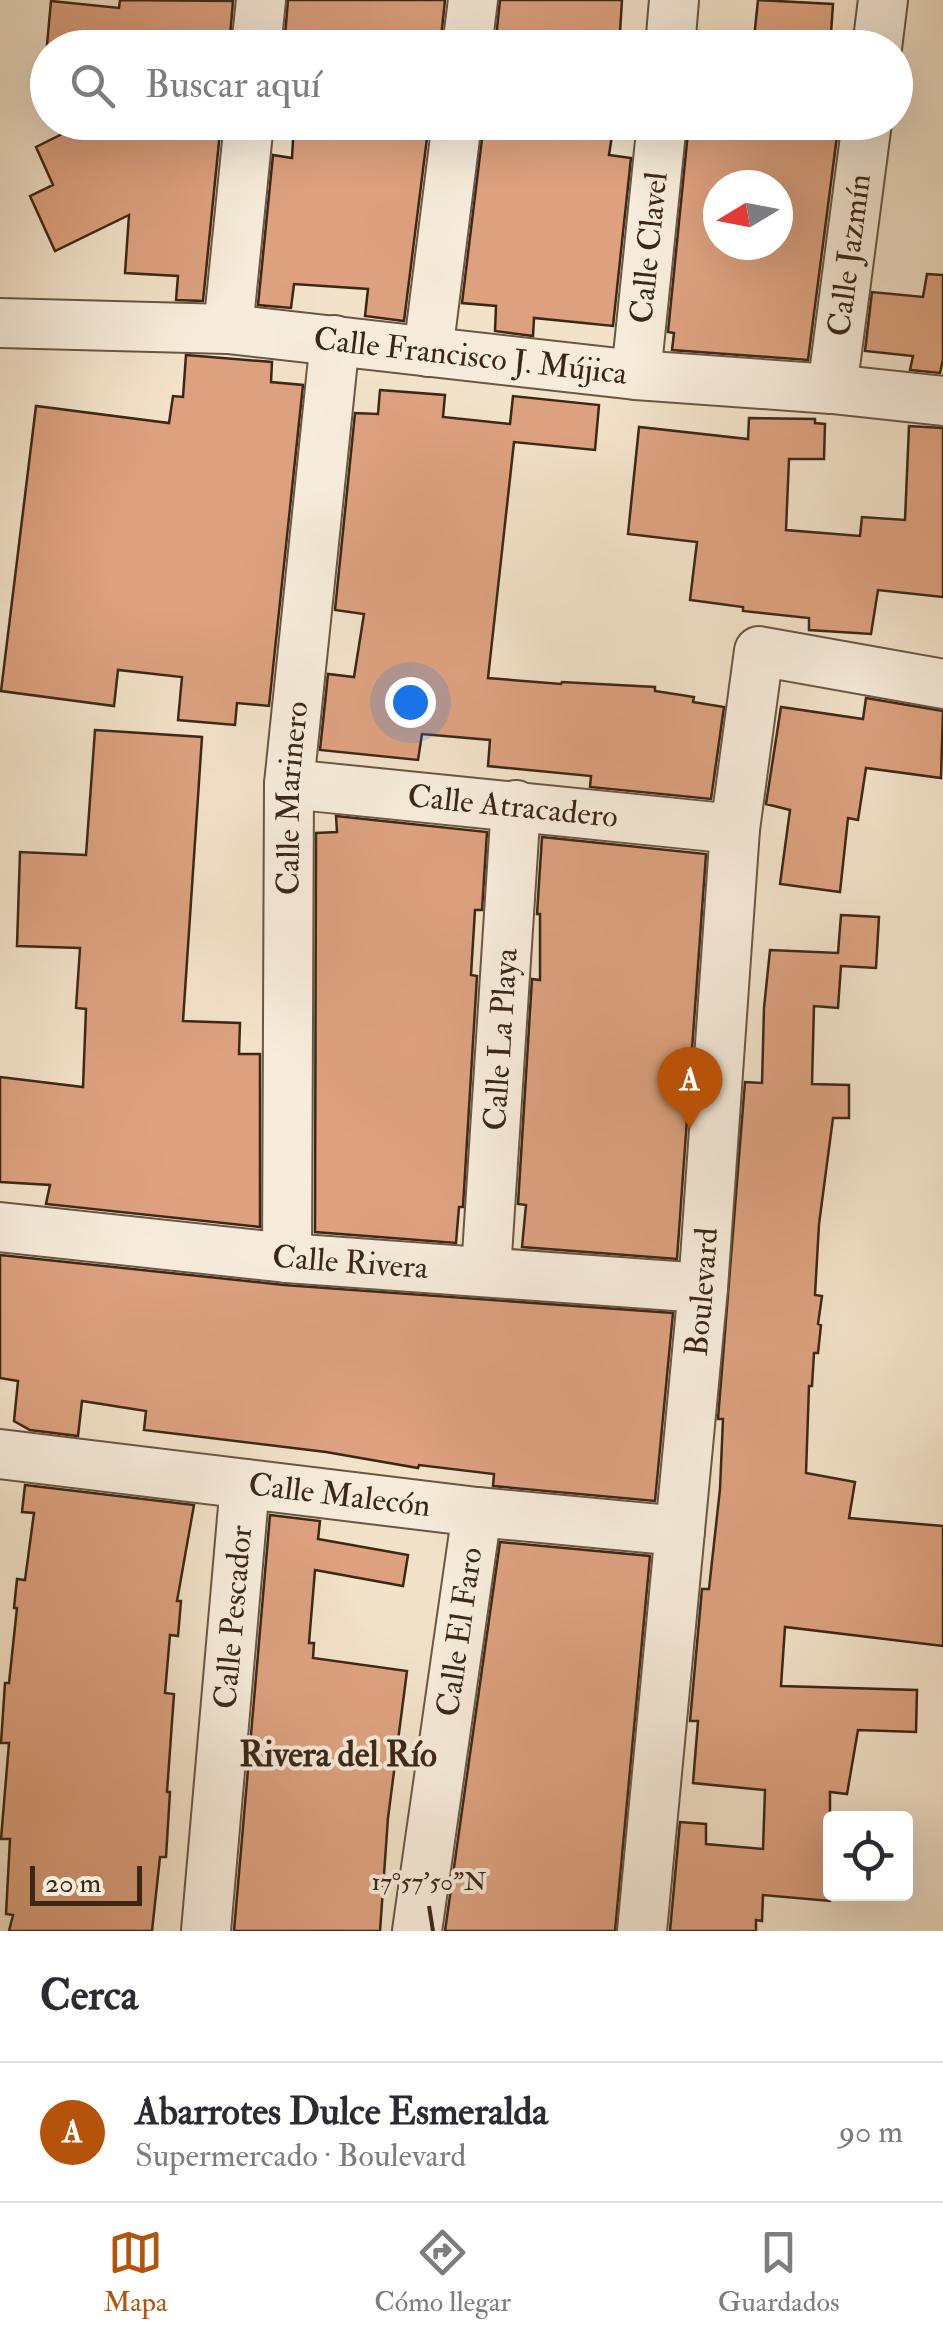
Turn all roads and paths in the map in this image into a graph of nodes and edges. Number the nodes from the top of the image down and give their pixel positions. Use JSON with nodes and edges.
{"nodes":[{"id":1,"x":261,"y":0,"type":"edge"},
{"id":2,"x":473,"y":0,"type":"edge"},
{"id":3,"x":674,"y":0,"type":"edge"},
{"id":4,"x":884,"y":0,"type":"edge"},
{"id":5,"x":258,"y":30,"type":"edge"},
{"id":6,"x":469,"y":30,"type":"edge"},
{"id":7,"x":672,"y":30,"type":"edge"},
{"id":8,"x":880,"y":30,"type":"edge"},
{"id":9,"x":247,"y":140,"type":"edge"},
{"id":10,"x":455,"y":140,"type":"edge"},
{"id":11,"x":660,"y":140,"type":"edge"},
{"id":12,"x":865,"y":140,"type":"edge"},
{"id":13,"x":0,"y":322,"type":"edge"},
{"id":14,"x":228,"y":329,"type":"junction"},
{"id":15,"x":336,"y":340,"type":"junction"},
{"id":16,"x":428,"y":352,"type":"junction"},
{"id":17,"x":636,"y":375,"type":"junction"},
{"id":18,"x":832,"y":389,"type":"junction"},
{"id":19,"x":943,"y":401,"type":"edge"},
{"id":20,"x":943,"y":684,"type":"edge"},
{"id":21,"x":289,"y":784,"type":"junction"},
{"id":22,"x":516,"y":805,"type":"junction"},
{"id":23,"x":735,"y":829,"type":"junction"},
{"id":24,"x":0,"y":1227,"type":"edge"},
{"id":25,"x":288,"y":1258,"type":"junction"},
{"id":26,"x":486,"y":1271,"type":"junction"},
{"id":27,"x":703,"y":1288,"type":"junction"},
{"id":28,"x":0,"y":1454,"type":"edge"},
{"id":29,"x":245,"y":1484,"type":"junction"},
{"id":30,"x":476,"y":1512,"type":"junction"},
{"id":31,"x":680,"y":1530,"type":"junction"},
{"id":32,"x":206,"y":1931,"type":"edge"},
{"id":33,"x":417,"y":1931,"type":"edge"},
{"id":34,"x":642,"y":1931,"type":"edge"}],
"edges":[{"from":1,"to":5,"type":"street"},
{"from":2,"to":6,"type":"street"},
{"from":3,"to":7,"type":"street"},
{"from":4,"to":8,"type":"street"},
{"from":9,"to":14,"type":"street"},
{"from":10,"to":16,"type":"street"},
{"from":11,"to":17,"type":"street","name":"Calle Clavel"},
{"from":12,"to":18,"type":"street","name":"Calle Jazmín"},
{"from":13,"to":14,"type":"street","name":"Calle Francisco J. Mújica"},
{"from":14,"to":15,"type":"street","name":"Calle Francisco J. Mújica"},
{"from":15,"to":16,"type":"street","name":"Calle Francisco J. Mújica"},
{"from":15,"to":21,"type":"street","name":"Calle Marinero"},
{"from":16,"to":17,"type":"street","name":"Calle Francisco J. Mújica"},
{"from":17,"to":18,"type":"street","name":"Calle Francisco J. Mújica"},
{"from":18,"to":19,"type":"street","name":"Calle Francisco J. Mújica"},
{"from":20,"to":23,"type":"street","name":"Boulevard"},
{"from":21,"to":22,"type":"street","name":"Calle Atracadero"},
{"from":21,"to":25,"type":"street","name":"Calle Marinero"},
{"from":22,"to":23,"type":"street","name":"Calle Atracadero"},
{"from":22,"to":26,"type":"street","name":"Calle La Playa"},
{"from":23,"to":27,"type":"street","name":"Boulevard"},
{"from":24,"to":25,"type":"street","name":"Calle Rivera"},
{"from":25,"to":26,"type":"street","name":"Calle Rivera"},
{"from":26,"to":27,"type":"street","name":"Calle Rivera"},
{"from":27,"to":31,"type":"street","name":"Boulevard"},
{"from":28,"to":29,"type":"street","name":"Calle Malecón"},
{"from":29,"to":30,"type":"street","name":"Calle Malecón"},
{"from":29,"to":32,"type":"street","name":"Calle Pescador"},
{"from":30,"to":31,"type":"street","name":"Calle Malecón"},
{"from":30,"to":33,"type":"street","name":"Calle El Faro"},
{"from":31,"to":34,"type":"street","name":"Boulevard"}]}
